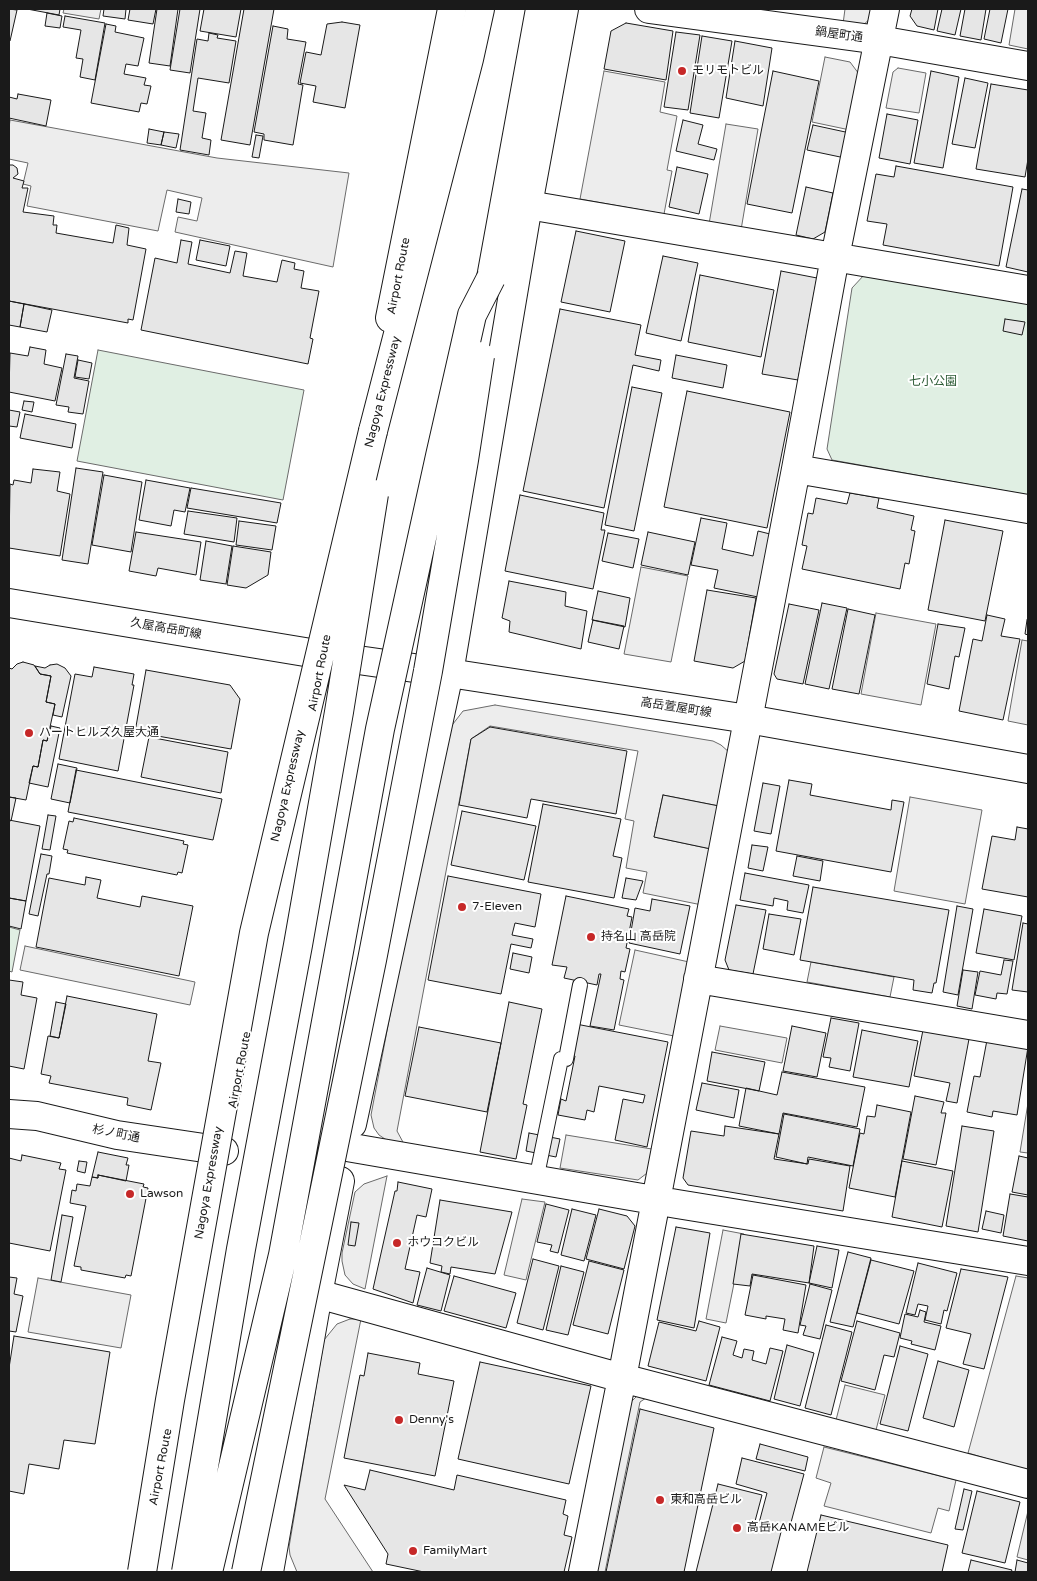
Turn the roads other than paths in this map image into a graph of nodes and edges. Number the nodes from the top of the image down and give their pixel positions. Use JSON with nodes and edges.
{"nodes":[{"id":1,"x":452,"y":9,"type":"edge"},
{"id":2,"x":480,"y":9,"type":"edge"},
{"id":3,"x":540,"y":9,"type":"edge"},
{"id":4,"x":564,"y":9,"type":"edge"},
{"id":5,"x":649,"y":9,"type":"edge"},
{"id":6,"x":885,"y":9,"type":"edge"},
{"id":7,"x":879,"y":40,"type":"junction"},
{"id":8,"x":1028,"y":66,"type":"edge"},
{"id":9,"x":528,"y":206,"type":"junction"},
{"id":10,"x":835,"y":257,"type":"junction"},
{"id":11,"x":491,"y":278,"type":"junction"},
{"id":12,"x":1028,"y":290,"type":"edge"},
{"id":13,"x":373,"y":431,"type":"junction"},
{"id":14,"x":796,"y":469,"type":"junction"},
{"id":15,"x":1028,"y":509,"type":"edge"},
{"id":16,"x":9,"y":603,"type":"edge"},
{"id":17,"x":323,"y":655,"type":"junction"},
{"id":18,"x":449,"y":673,"type":"junction"},
{"id":19,"x":748,"y":720,"type":"junction"},
{"id":20,"x":1028,"y":769,"type":"edge"},
{"id":21,"x":698,"y":979,"type":"junction"},
{"id":22,"x":580,"y":986,"type":"dead end"},
{"id":23,"x":1028,"y":1035,"type":"edge"},
{"id":24,"x":9,"y":1114,"type":"edge"},
{"id":25,"x":347,"y":1147,"type":"junction"},
{"id":26,"x":224,"y":1152,"type":"junction"},
{"id":27,"x":536,"y":1180,"type":"junction"},
{"id":28,"x":655,"y":1200,"type":"junction"},
{"id":29,"x":1028,"y":1261,"type":"edge"},
{"id":30,"x":318,"y":1294,"type":"junction"},
{"id":31,"x":622,"y":1378,"type":"junction"},
{"id":32,"x":1028,"y":1484,"type":"edge"},
{"id":33,"x":141,"y":1572,"type":"edge"},
{"id":34,"x":186,"y":1572,"type":"edge"},
{"id":35,"x":208,"y":1572,"type":"edge"},
{"id":36,"x":246,"y":1572,"type":"edge"},
{"id":37,"x":269,"y":1572,"type":"edge"},
{"id":38,"x":583,"y":1572,"type":"edge"}],
"edges":[{"from":1,"to":17,"type":"main road","name":"Airport Route"},
{"from":2,"to":13,"type":"main road","name":"Nagoya Expressway"},
{"from":3,"to":11,"type":"main road"},
{"from":4,"to":9,"type":"main road"},
{"from":5,"to":7,"type":"main road","name":"鍋屋町通"},
{"from":6,"to":7,"type":"main road"},
{"from":7,"to":8,"type":"main road","name":"鍋屋町通"},
{"from":7,"to":10,"type":"main road"},
{"from":9,"to":10,"type":"main road"},
{"from":9,"to":18,"type":"main road"},
{"from":10,"to":12,"type":"main road"},
{"from":10,"to":14,"type":"main road"},
{"from":11,"to":35,"type":"main road","bridge":true},
{"from":11,"to":36,"type":"main road","bridge":true},
{"from":13,"to":33,"type":"main road","name":"Nagoya Expressway","bridge":true},
{"from":13,"to":34,"type":"main road","bridge":true},
{"from":14,"to":15,"type":"main road"},
{"from":14,"to":19,"type":"main road"},
{"from":16,"to":17,"type":"main road","name":"久屋高岳町線"},
{"from":17,"to":18,"type":"main road","name":"高岳萱屋町線"},
{"from":17,"to":26,"type":"main road","name":"Airport Route"},
{"from":18,"to":19,"type":"main road","name":"高岳萱屋町線"},
{"from":18,"to":25,"type":"main road"},
{"from":19,"to":20,"type":"main road","name":"高岳萱屋町線"},
{"from":19,"to":21,"type":"main road"},
{"from":21,"to":23,"type":"main road"},
{"from":21,"to":28,"type":"main road"},
{"from":22,"to":27,"type":"lane"},
{"from":24,"to":26,"type":"main road","name":"杉ノ町通"},
{"from":25,"to":27,"type":"main road"},
{"from":25,"to":30,"type":"main road"},
{"from":26,"to":33,"type":"main road","name":"Airport Route"},
{"from":27,"to":28,"type":"main road"},
{"from":28,"to":29,"type":"main road"},
{"from":28,"to":31,"type":"main road"},
{"from":30,"to":31,"type":"main road"},
{"from":30,"to":37,"type":"main road"},
{"from":31,"to":32,"type":"main road"},
{"from":31,"to":38,"type":"main road"}]}
